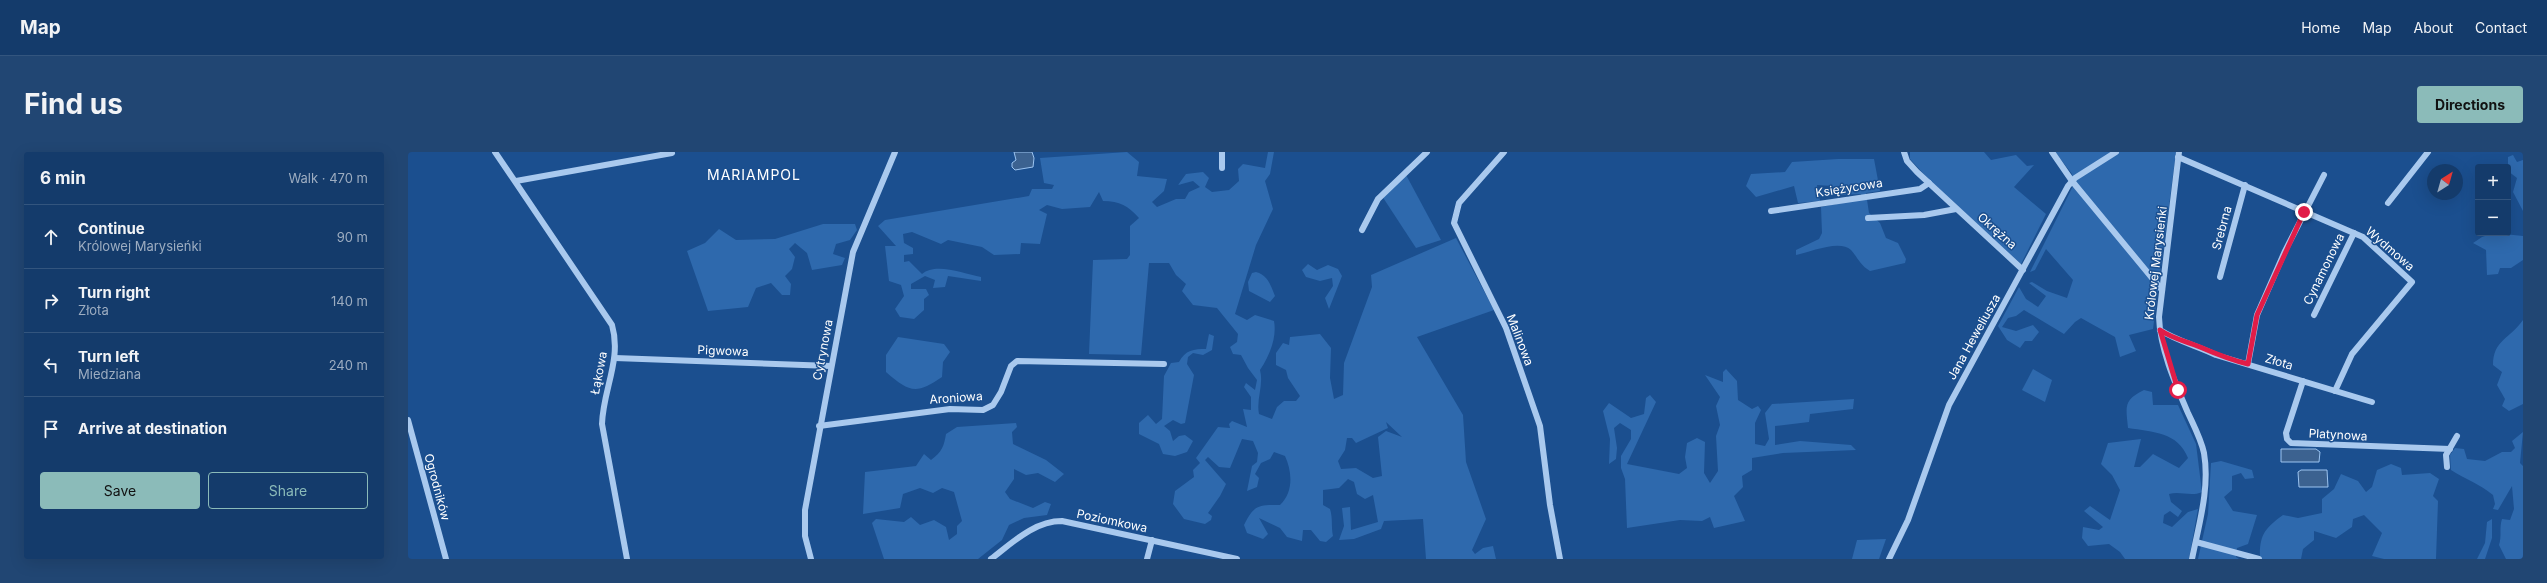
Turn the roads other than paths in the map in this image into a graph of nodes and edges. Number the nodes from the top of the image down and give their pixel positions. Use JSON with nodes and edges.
{"nodes":[{"id":1,"x":495,"y":152,"type":"edge"},
{"id":2,"x":895,"y":152,"type":"edge"},
{"id":3,"x":1222,"y":152,"type":"edge"},
{"id":4,"x":1427,"y":152,"type":"edge"},
{"id":5,"x":1504,"y":152,"type":"edge"},
{"id":6,"x":1904,"y":152,"type":"edge"},
{"id":7,"x":2052,"y":152,"type":"edge"},
{"id":8,"x":2116,"y":152,"type":"edge"},
{"id":9,"x":2428,"y":152,"type":"edge"},
{"id":10,"x":672,"y":153,"type":"edge"},
{"id":11,"x":2178,"y":155,"type":"edge"},
{"id":12,"x":1222,"y":168,"type":"dead end"},
{"id":13,"x":2324,"y":174,"type":"dead end"},
{"id":14,"x":516,"y":181,"type":"junction"},
{"id":15,"x":2072,"y":181,"type":"junction"},
{"id":16,"x":1929,"y":184,"type":"junction"},
{"id":17,"x":2245,"y":185,"type":"junction"},
{"id":18,"x":2388,"y":203,"type":"dead end"},
{"id":19,"x":1956,"y":209,"type":"junction"},
{"id":20,"x":1771,"y":211,"type":"dead end"},
{"id":21,"x":2304,"y":212,"type":"junction"},
{"id":22,"x":1868,"y":218,"type":"dead end"},
{"id":23,"x":1362,"y":230,"type":"dead end"},
{"id":24,"x":2354,"y":233,"type":"junction"},
{"id":25,"x":2023,"y":270,"type":"junction"},
{"id":26,"x":2220,"y":277,"type":"dead end"},
{"id":27,"x":2162,"y":290,"type":"junction"},
{"id":28,"x":2314,"y":315,"type":"dead end"},
{"id":29,"x":2160,"y":330,"type":"junction"},
{"id":30,"x":615,"y":358,"type":"junction"},
{"id":31,"x":1164,"y":364,"type":"dead end"},
{"id":32,"x":2248,"y":364,"type":"junction"},
{"id":33,"x":830,"y":366,"type":"junction"},
{"id":34,"x":2303,"y":381,"type":"junction"},
{"id":35,"x":2335,"y":392,"type":"junction"},
{"id":36,"x":2372,"y":402,"type":"dead end"},
{"id":37,"x":408,"y":420,"type":"edge"},
{"id":38,"x":819,"y":426,"type":"junction"},
{"id":39,"x":2457,"y":436,"type":"dead end"},
{"id":40,"x":2450,"y":449,"type":"junction"},
{"id":41,"x":2447,"y":467,"type":"dead end"},
{"id":42,"x":1152,"y":540,"type":"junction"},
{"id":43,"x":2196,"y":542,"type":"junction"},
{"id":44,"x":446,"y":559,"type":"edge"},
{"id":45,"x":627,"y":559,"type":"edge"},
{"id":46,"x":811,"y":559,"type":"edge"},
{"id":47,"x":991,"y":559,"type":"edge"},
{"id":48,"x":1147,"y":559,"type":"edge"},
{"id":49,"x":1237,"y":559,"type":"edge"},
{"id":50,"x":1560,"y":559,"type":"edge"},
{"id":51,"x":1889,"y":559,"type":"edge"},
{"id":52,"x":2192,"y":559,"type":"edge"},
{"id":53,"x":2260,"y":559,"type":"edge"}],
"edges":[{"from":1,"to":14,"type":"street","name":"Łąkowa"},
{"from":2,"to":33,"type":"street","name":"Cytrynowa"},
{"from":3,"to":12,"type":"street"},
{"from":4,"to":23,"type":"street"},
{"from":5,"to":50,"type":"street","name":"Malinowa"},
{"from":6,"to":16,"type":"street","name":"Okrężna"},
{"from":7,"to":15,"type":"street"},
{"from":8,"to":15,"type":"street","name":"Jana Heweliusza"},
{"from":9,"to":18,"type":"street"},
{"from":10,"to":14,"type":"street"},
{"from":11,"to":17,"type":"street","name":"Wydmowa"},
{"from":11,"to":27,"type":"street","name":"Królowej Marysieńki"},
{"from":13,"to":21,"type":"street"},
{"from":14,"to":30,"type":"street","name":"Łąkowa"},
{"from":15,"to":25,"type":"street","name":"Jana Heweliusza"},
{"from":15,"to":27,"type":"street"},
{"from":16,"to":19,"type":"street","name":"Okrężna"},
{"from":16,"to":20,"type":"street","name":"Księżycowa"},
{"from":17,"to":21,"type":"street","name":"Wydmowa"},
{"from":17,"to":26,"type":"street","name":"Srebrna"},
{"from":19,"to":22,"type":"street"},
{"from":19,"to":25,"type":"street","name":"Okrężna"},
{"from":21,"to":24,"type":"street","name":"Wydmowa"},
{"from":21,"to":32,"type":"street"},
{"from":24,"to":28,"type":"street","name":"Cynamonowa"},
{"from":24,"to":35,"type":"street","name":"Wydmowa"},
{"from":25,"to":51,"type":"street","name":"Jana Heweliusza"},
{"from":27,"to":29,"type":"street","name":"Królowej Marysieńki"},
{"from":29,"to":32,"type":"street","name":"Złota"},
{"from":29,"to":43,"type":"street","name":"Królowej Marysieńki"},
{"from":30,"to":33,"type":"street","name":"Pigwowa"},
{"from":30,"to":45,"type":"street","name":"Łąkowa"},
{"from":31,"to":38,"type":"street","name":"Aroniowa"},
{"from":32,"to":34,"type":"street","name":"Złota"},
{"from":33,"to":38,"type":"street","name":"Cytrynowa"},
{"from":34,"to":35,"type":"street","name":"Złota"},
{"from":34,"to":40,"type":"street","name":"Platynowa"},
{"from":35,"to":36,"type":"street","name":"Złota"},
{"from":37,"to":44,"type":"street","name":"Ogrodników"},
{"from":38,"to":46,"type":"street","name":"Cytrynowa"},
{"from":39,"to":40,"type":"street"},
{"from":40,"to":41,"type":"street"},
{"from":42,"to":47,"type":"street","name":"Poziomkowa"},
{"from":42,"to":48,"type":"street"},
{"from":42,"to":49,"type":"street","name":"Poziomkowa"},
{"from":43,"to":52,"type":"street","name":"Królowej Marysieńki"},
{"from":43,"to":53,"type":"street"}]}
